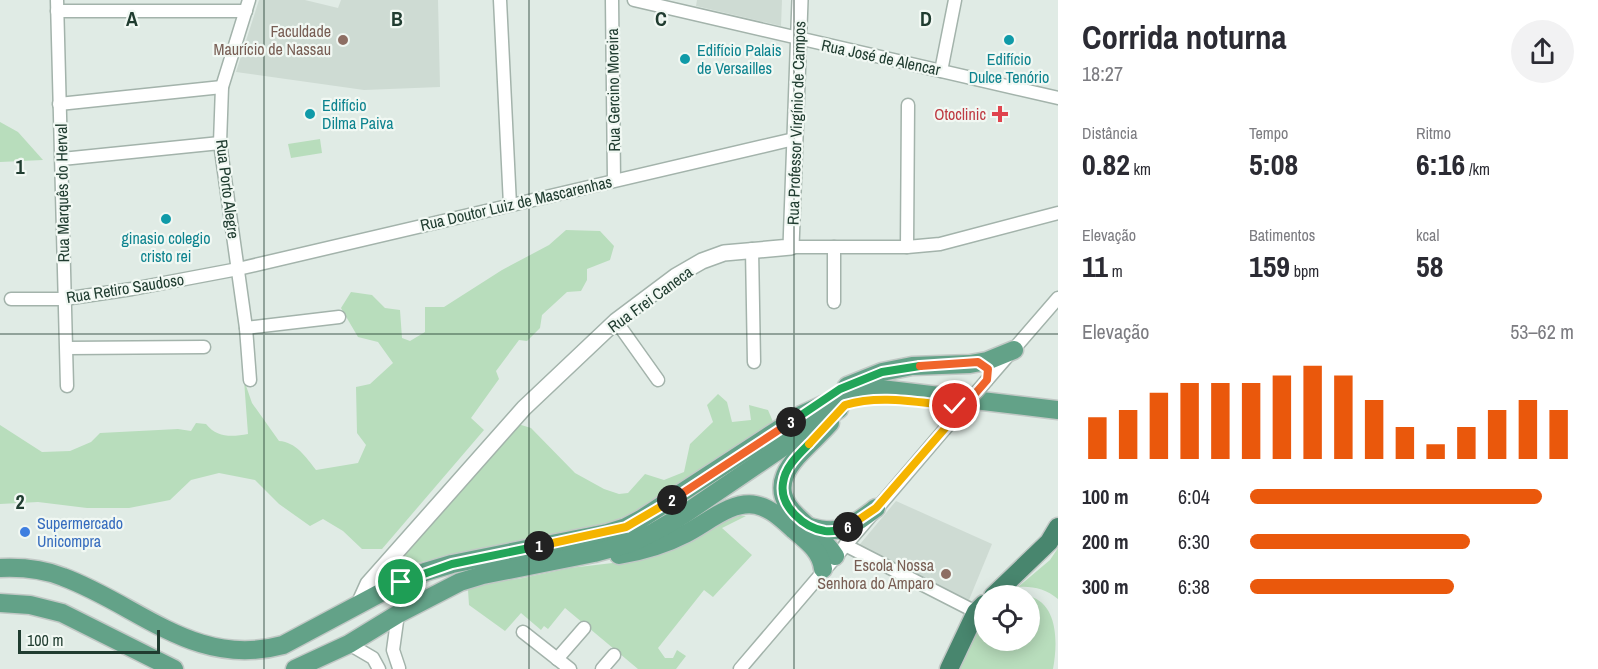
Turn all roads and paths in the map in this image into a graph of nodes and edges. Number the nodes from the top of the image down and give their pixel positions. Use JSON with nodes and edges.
{"nodes":[{"id":1,"x":500,"y":0,"type":"edge"},
{"id":2,"x":612,"y":0,"type":"edge"},
{"id":3,"x":634,"y":0,"type":"edge"},
{"id":4,"x":800,"y":0,"type":"edge"},
{"id":5,"x":955,"y":0,"type":"edge"},
{"id":6,"x":57,"y":5,"type":"edge"},
{"id":7,"x":247,"y":5,"type":"edge"},
{"id":8,"x":800,"y":39,"type":"junction"},
{"id":9,"x":941,"y":70,"type":"junction"},
{"id":10,"x":222,"y":87,"type":"junction"},
{"id":11,"x":1058,"y":98,"type":"edge"},
{"id":12,"x":59,"y":104,"type":"junction"},
{"id":13,"x":908,"y":105,"type":"dead end"},
{"id":14,"x":794,"y":139,"type":"junction"},
{"id":15,"x":220,"y":143,"type":"junction"},
{"id":16,"x":62,"y":159,"type":"junction"},
{"id":17,"x":614,"y":180,"type":"junction"},
{"id":18,"x":510,"y":205,"type":"junction"},
{"id":19,"x":1058,"y":213,"type":"edge"},
{"id":20,"x":791,"y":247,"type":"junction"},
{"id":21,"x":834,"y":247,"type":"junction"},
{"id":22,"x":907,"y":247,"type":"junction"},
{"id":23,"x":752,"y":249,"type":"junction"},
{"id":24,"x":238,"y":269,"type":"junction"},
{"id":25,"x":1058,"y":298,"type":"edge"},
{"id":26,"x":11,"y":299,"type":"dead end"},
{"id":27,"x":64,"y":299,"type":"junction"},
{"id":28,"x":834,"y":302,"type":"dead end"},
{"id":29,"x":339,"y":317,"type":"dead end"},
{"id":30,"x":616,"y":321,"type":"junction"},
{"id":31,"x":246,"y":327,"type":"junction"},
{"id":32,"x":204,"y":347,"type":"dead end"},
{"id":33,"x":67,"y":348,"type":"junction"},
{"id":34,"x":1014,"y":351,"type":"junction"},
{"id":35,"x":754,"y":362,"type":"dead end"},
{"id":36,"x":978,"y":362,"type":"junction"},
{"id":37,"x":250,"y":380,"type":"dead end"},
{"id":38,"x":658,"y":380,"type":"dead end"},
{"id":39,"x":987,"y":380,"type":"junction"},
{"id":40,"x":68,"y":386,"type":"dead end"},
{"id":41,"x":845,"y":405,"type":"junction"},
{"id":42,"x":1058,"y":410,"type":"edge"},
{"id":43,"x":801,"y":415,"type":"junction"},
{"id":44,"x":1058,"y":419,"type":"edge"},
{"id":45,"x":876,"y":508,"type":"junction"},
{"id":46,"x":808,"y":526,"type":"junction"},
{"id":47,"x":1058,"y":527,"type":"edge"},
{"id":48,"x":834,"y":557,"type":"junction"},
{"id":49,"x":567,"y":559,"type":"junction"},
{"id":50,"x":0,"y":568,"type":"edge"},
{"id":51,"x":1004,"y":585,"type":"edge"},
{"id":52,"x":0,"y":603,"type":"edge"},
{"id":53,"x":358,"y":606,"type":"junction"},
{"id":54,"x":974,"y":606,"type":"edge"},
{"id":55,"x":398,"y":614,"type":"junction"},
{"id":56,"x":974,"y":620,"type":"edge"},
{"id":57,"x":584,"y":628,"type":"dead end"},
{"id":58,"x":524,"y":632,"type":"dead end"},
{"id":59,"x":349,"y":644,"type":"junction"},
{"id":60,"x":614,"y":655,"type":"dead end"},
{"id":61,"x":557,"y":659,"type":"junction"},
{"id":62,"x":313,"y":661,"type":"junction"},
{"id":63,"x":174,"y":669,"type":"edge"},
{"id":64,"x":295,"y":669,"type":"edge"},
{"id":65,"x":379,"y":669,"type":"edge"},
{"id":66,"x":399,"y":669,"type":"edge"},
{"id":67,"x":570,"y":669,"type":"edge"},
{"id":68,"x":602,"y":669,"type":"edge"},
{"id":69,"x":740,"y":669,"type":"edge"},
{"id":70,"x":949,"y":669,"type":"edge"}],
"edges":[{"from":1,"to":18,"type":"street"},
{"from":2,"to":17,"type":"street","name":"Rua Gercino Moreira"},
{"from":3,"to":8,"type":"street","name":"Rua José de Alencar"},
{"from":4,"to":8,"type":"street","name":"Rua Professor Virgínio de Campos"},
{"from":5,"to":9,"type":"street"},
{"from":6,"to":7,"type":"street"},
{"from":6,"to":12,"type":"street","name":"Rua Marquês do Herval"},
{"from":7,"to":10,"type":"street","name":"Rua Porto Alegre"},
{"from":8,"to":9,"type":"street","name":"Rua José de Alencar"},
{"from":8,"to":14,"type":"street","name":"Rua Professor Virgínio de Campos"},
{"from":9,"to":11,"type":"street","name":"Rua José de Alencar"},
{"from":10,"to":12,"type":"street"},
{"from":10,"to":15,"type":"street","name":"Rua Porto Alegre"},
{"from":12,"to":16,"type":"street","name":"Rua Marquês do Herval"},
{"from":13,"to":22,"type":"street"},
{"from":14,"to":17,"type":"street","name":"Rua Doutor Luiz de Mascarenhas"},
{"from":14,"to":20,"type":"street","name":"Rua Professor Virgínio de Campos"},
{"from":15,"to":16,"type":"street"},
{"from":15,"to":24,"type":"street","name":"Rua Porto Alegre"},
{"from":16,"to":27,"type":"street","name":"Rua Marquês do Herval"},
{"from":17,"to":18,"type":"street","name":"Rua Doutor Luiz de Mascarenhas"},
{"from":18,"to":24,"type":"street","name":"Rua Doutor Luiz de Mascarenhas"},
{"from":19,"to":22,"type":"street","name":"Rua Frei Caneca"},
{"from":20,"to":21,"type":"street","name":"Rua Frei Caneca"},
{"from":20,"to":23,"type":"street","name":"Rua Frei Caneca"},
{"from":21,"to":22,"type":"street","name":"Rua Frei Caneca"},
{"from":21,"to":28,"type":"street"},
{"from":23,"to":30,"type":"street","name":"Rua Frei Caneca"},
{"from":23,"to":35,"type":"street"},
{"from":24,"to":27,"type":"street","name":"Rua Retiro Saudoso"},
{"from":24,"to":31,"type":"street","name":"Rua Porto Alegre"},
{"from":25,"to":34,"type":"street"},
{"from":26,"to":27,"type":"street","name":"Rua Retiro Saudoso"},
{"from":27,"to":33,"type":"street","name":"Rua Marquês do Herval"},
{"from":29,"to":31,"type":"street"},
{"from":30,"to":38,"type":"street"},
{"from":30,"to":53,"type":"street","name":"Rua Frei Caneca"},
{"from":31,"to":37,"type":"street","name":"Rua Porto Alegre"},
{"from":32,"to":33,"type":"street"},
{"from":33,"to":40,"type":"street","name":"Rua Marquês do Herval"},
{"from":34,"to":36,"type":"main road"},
{"from":34,"to":39,"type":"street"},
{"from":36,"to":39,"type":"main road"},
{"from":36,"to":43,"type":"main road"},
{"from":39,"to":45,"type":"street","bridge":true},
{"from":41,"to":44,"type":"main road"},
{"from":41,"to":46,"type":"main road"},
{"from":41,"to":49,"type":"main road"},
{"from":42,"to":43,"type":"main road"},
{"from":43,"to":53,"type":"main road"},
{"from":45,"to":46,"type":"main road"},
{"from":45,"to":48,"type":"street"},
{"from":46,"to":48,"type":"main road"},
{"from":47,"to":51,"type":"highway"},
{"from":48,"to":49,"type":"main road"},
{"from":48,"to":54,"type":"street"},
{"from":48,"to":69,"type":"street"},
{"from":49,"to":55,"type":"main road"},
{"from":50,"to":53,"type":"main road"},
{"from":52,"to":63,"type":"main road"},
{"from":53,"to":62,"type":"main road"},
{"from":55,"to":59,"type":"main road"},
{"from":55,"to":66,"type":"street"},
{"from":56,"to":70,"type":"highway"},
{"from":57,"to":61,"type":"street"},
{"from":58,"to":61,"type":"street"},
{"from":59,"to":62,"type":"main road"},
{"from":59,"to":65,"type":"street"},
{"from":60,"to":68,"type":"street"},
{"from":61,"to":67,"type":"street"},
{"from":62,"to":64,"type":"main road"}]}
